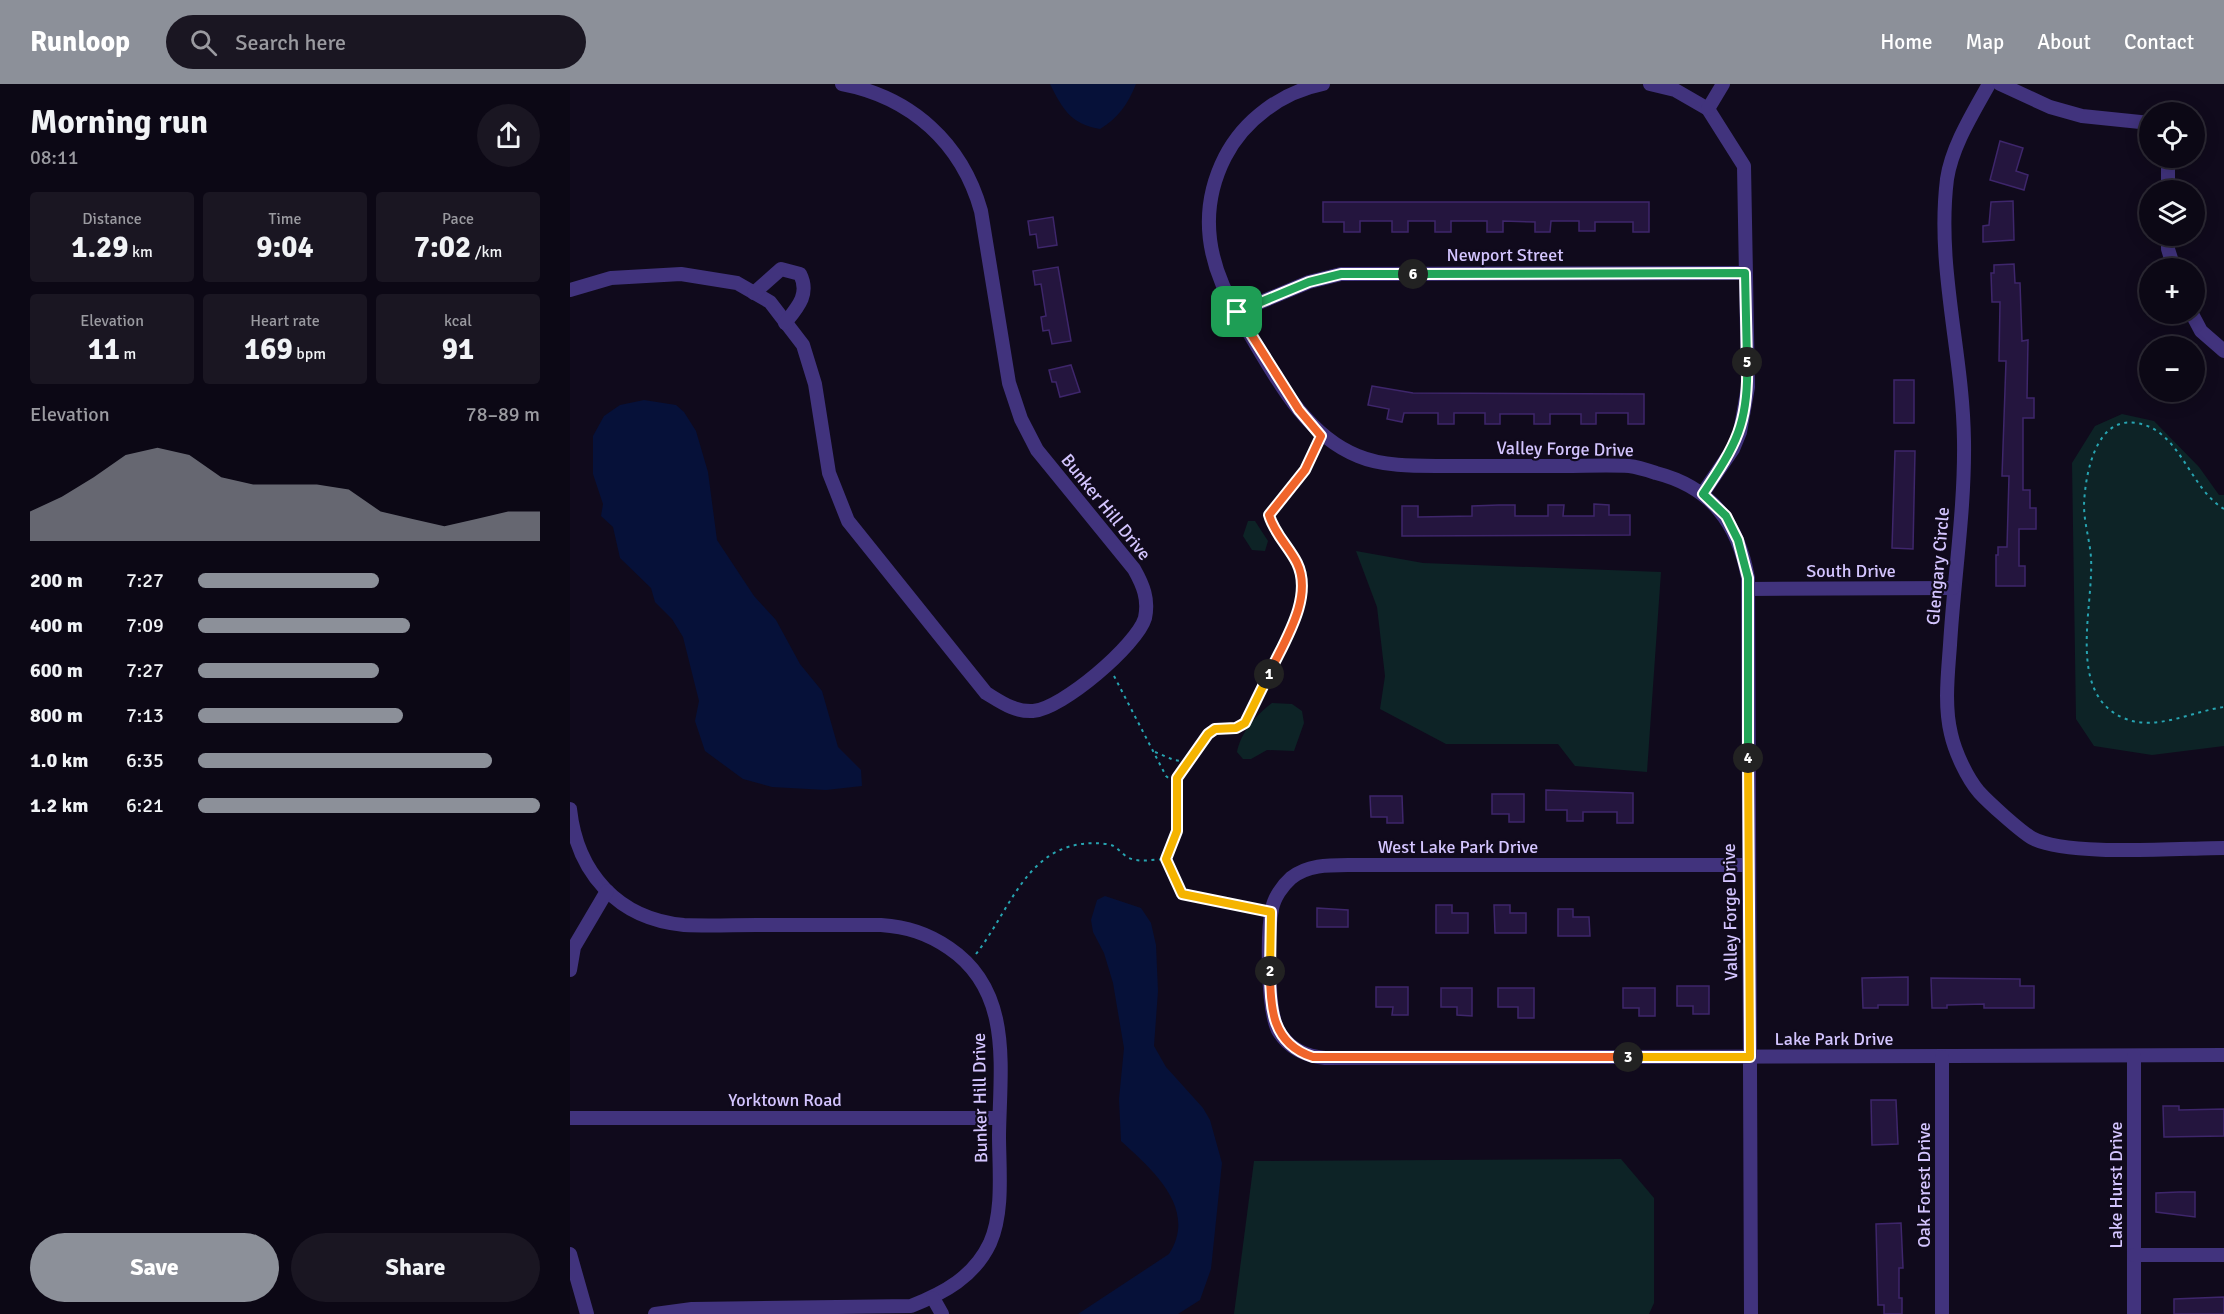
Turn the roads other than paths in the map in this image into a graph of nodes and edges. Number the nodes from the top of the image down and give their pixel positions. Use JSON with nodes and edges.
{"nodes":[{"id":1,"x":842,"y":84,"type":"edge"},
{"id":2,"x":1323,"y":84,"type":"edge"},
{"id":3,"x":1650,"y":84,"type":"edge"},
{"id":4,"x":1723,"y":84,"type":"edge"},
{"id":5,"x":1989,"y":84,"type":"edge"},
{"id":6,"x":2000,"y":84,"type":"edge"},
{"id":7,"x":1708,"y":109,"type":"junction"},
{"id":8,"x":2139,"y":122,"type":"edge"},
{"id":9,"x":1745,"y":273,"type":"junction"},
{"id":10,"x":570,"y":290,"type":"edge"},
{"id":11,"x":754,"y":293,"type":"junction"},
{"id":12,"x":1237,"y":312,"type":"junction"},
{"id":13,"x":785,"y":323,"type":"junction"},
{"id":14,"x":2197,"y":324,"type":"edge"},
{"id":15,"x":2224,"y":351,"type":"edge"},
{"id":16,"x":1703,"y":494,"type":"junction"},
{"id":17,"x":1953,"y":588,"type":"junction"},
{"id":18,"x":1748,"y":589,"type":"junction"},
{"id":19,"x":570,"y":809,"type":"edge"},
{"id":20,"x":2224,"y":848,"type":"edge"},
{"id":21,"x":1748,"y":865,"type":"junction"},
{"id":22,"x":607,"y":891,"type":"junction"},
{"id":23,"x":570,"y":970,"type":"edge"},
{"id":24,"x":1270,"y":991,"type":"joint"},
{"id":25,"x":2224,"y":1055,"type":"edge"},
{"id":26,"x":2134,"y":1056,"type":"junction"},
{"id":27,"x":1750,"y":1057,"type":"junction"},
{"id":28,"x":1942,"y":1057,"type":"junction"},
{"id":29,"x":570,"y":1118,"type":"edge"},
{"id":30,"x":999,"y":1118,"type":"junction"},
{"id":31,"x":570,"y":1254,"type":"edge"},
{"id":32,"x":2134,"y":1255,"type":"junction"},
{"id":33,"x":2224,"y":1255,"type":"edge"},
{"id":34,"x":933,"y":1298,"type":"junction"},
{"id":35,"x":586,"y":1314,"type":"edge"},
{"id":36,"x":655,"y":1314,"type":"edge"},
{"id":37,"x":942,"y":1314,"type":"edge"},
{"id":38,"x":1751,"y":1314,"type":"edge"},
{"id":39,"x":1942,"y":1314,"type":"edge"},
{"id":40,"x":2134,"y":1314,"type":"edge"}],
"edges":[{"from":1,"to":13,"type":"street","name":"Bunker Hill Drive"},
{"from":2,"to":12,"type":"street","name":"Valley Forge Drive"},
{"from":3,"to":7,"type":"street"},
{"from":4,"to":7,"type":"street"},
{"from":5,"to":17,"type":"street","name":"Glengary Circle"},
{"from":6,"to":8,"type":"street"},
{"from":7,"to":9,"type":"street"},
{"from":9,"to":12,"type":"street","name":"Newport Street"},
{"from":9,"to":16,"type":"street"},
{"from":10,"to":11,"type":"street","name":"Bunker Hill Drive"},
{"from":11,"to":13,"type":"street","name":"Bunker Hill Drive"},
{"from":11,"to":13,"type":"street"},
{"from":12,"to":16,"type":"street","name":"Valley Forge Drive"},
{"from":14,"to":15,"type":"street"},
{"from":16,"to":18,"type":"street","name":"Valley Forge Drive"},
{"from":17,"to":18,"type":"street","name":"South Drive"},
{"from":17,"to":20,"type":"street","name":"Glengary Circle"},
{"from":18,"to":21,"type":"street","name":"Valley Forge Drive"},
{"from":19,"to":22,"type":"street","name":"Bunker Hill Drive"},
{"from":21,"to":24,"type":"street","name":"West Lake Park Drive"},
{"from":21,"to":27,"type":"street","name":"Valley Forge Drive"},
{"from":22,"to":23,"type":"street"},
{"from":22,"to":30,"type":"street","name":"Bunker Hill Drive"},
{"from":24,"to":27,"type":"street","name":"Lake Park Drive"},
{"from":25,"to":26,"type":"street","name":"Lake Park Drive"},
{"from":26,"to":28,"type":"street","name":"Lake Park Drive"},
{"from":26,"to":32,"type":"street","name":"Lake Hurst Drive"},
{"from":27,"to":28,"type":"street","name":"Lake Park Drive"},
{"from":27,"to":38,"type":"street","name":"Valley Forge Drive"},
{"from":28,"to":39,"type":"street","name":"Oak Forest Drive"},
{"from":29,"to":30,"type":"street","name":"Yorktown Road"},
{"from":30,"to":34,"type":"street","name":"Bunker Hill Drive"},
{"from":31,"to":35,"type":"street"},
{"from":32,"to":33,"type":"street"},
{"from":32,"to":40,"type":"street","name":"Lake Hurst Drive"},
{"from":34,"to":36,"type":"street","name":"Bunker Hill Drive"},
{"from":34,"to":37,"type":"street"}]}
